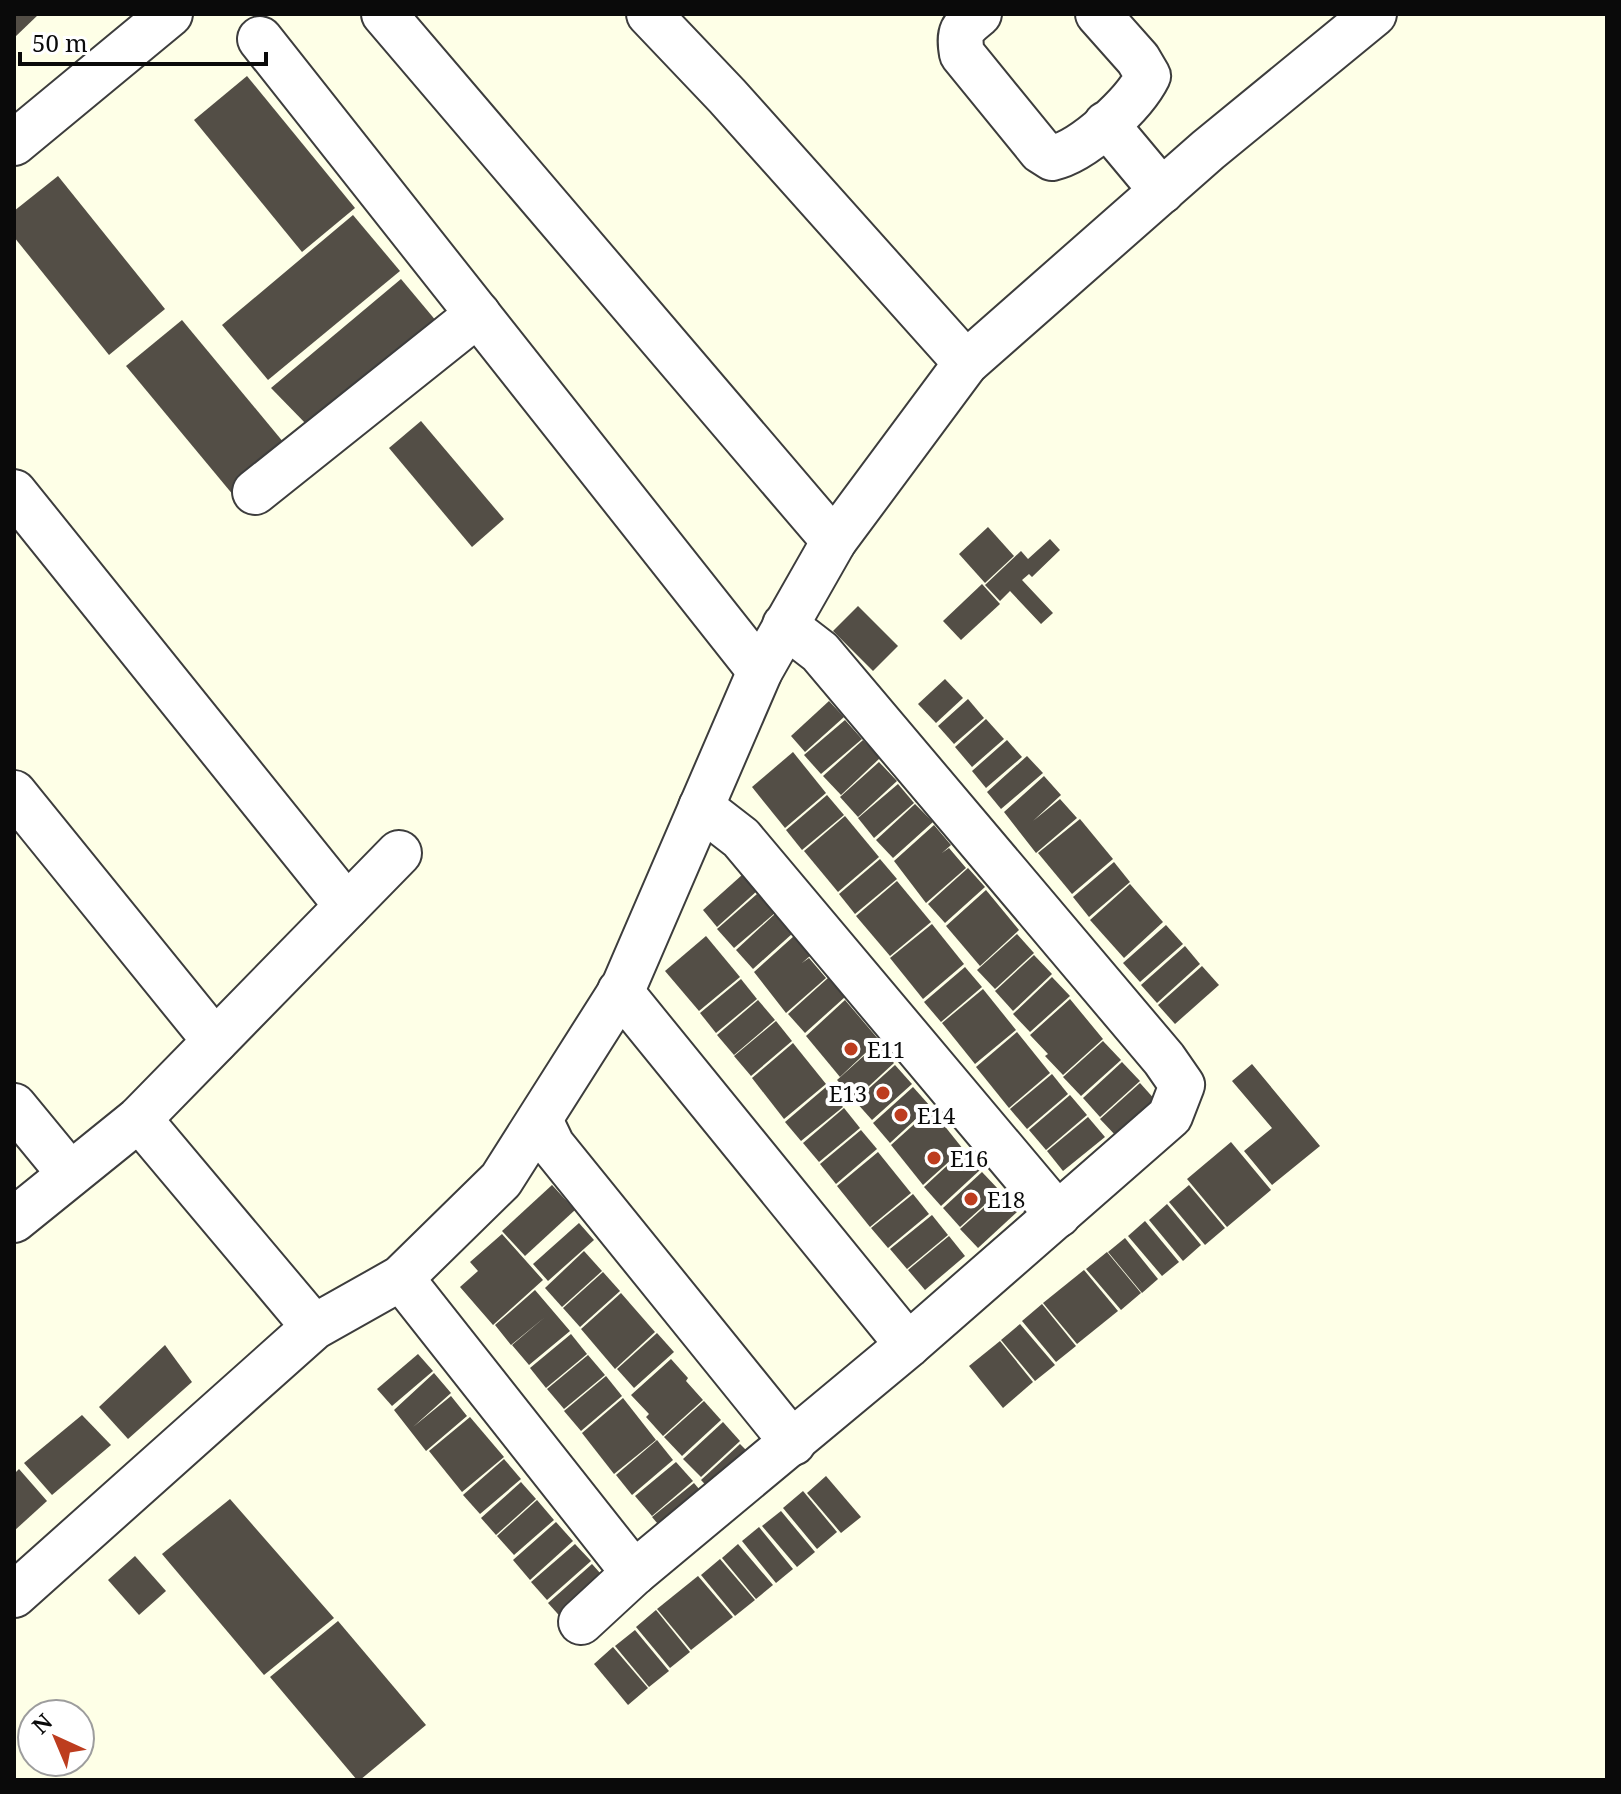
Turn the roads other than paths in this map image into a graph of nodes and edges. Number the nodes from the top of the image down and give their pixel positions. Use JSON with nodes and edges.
{"nodes":[{"id":1,"x":170,"y":14,"type":"edge"},
{"id":2,"x":384,"y":14,"type":"edge"},
{"id":3,"x":649,"y":14,"type":"edge"},
{"id":4,"x":979,"y":14,"type":"edge"},
{"id":5,"x":1098,"y":14,"type":"edge"},
{"id":6,"x":1360,"y":19,"type":"edge"},
{"id":7,"x":260,"y":39,"type":"dead end"},
{"id":8,"x":1106,"y":124,"type":"junction"},
{"id":9,"x":14,"y":143,"type":"edge"},
{"id":10,"x":1162,"y":191,"type":"junction"},
{"id":11,"x":478,"y":314,"type":"junction"},
{"id":12,"x":966,"y":363,"type":"junction"},
{"id":13,"x":14,"y":492,"type":"edge"},
{"id":14,"x":255,"y":492,"type":"dead end"},
{"id":15,"x":834,"y":541,"type":"junction"},
{"id":16,"x":785,"y":625,"type":"junction"},
{"id":17,"x":760,"y":671,"type":"junction"},
{"id":18,"x":14,"y":793,"type":"edge"},
{"id":19,"x":701,"y":807,"type":"junction"},
{"id":20,"x":399,"y":853,"type":"dead end"},
{"id":21,"x":347,"y":906,"type":"junction"},
{"id":22,"x":620,"y":991,"type":"junction"},
{"id":23,"x":215,"y":1041,"type":"junction"},
{"id":24,"x":14,"y":1106,"type":"edge"},
{"id":25,"x":139,"y":1119,"type":"junction"},
{"id":26,"x":540,"y":1120,"type":"junction"},
{"id":27,"x":70,"y":1174,"type":"junction"},
{"id":28,"x":1058,"y":1215,"type":"junction"},
{"id":29,"x":14,"y":1220,"type":"edge"},
{"id":30,"x":401,"y":1278,"type":"junction"},
{"id":31,"x":314,"y":1327,"type":"junction"},
{"id":32,"x":908,"y":1345,"type":"junction"},
{"id":33,"x":793,"y":1443,"type":"junction"},
{"id":34,"x":634,"y":1573,"type":"junction"},
{"id":35,"x":14,"y":1595,"type":"edge"},
{"id":36,"x":581,"y":1622,"type":"dead end"}],
"edges":[{"from":1,"to":9,"type":"street"},
{"from":2,"to":15,"type":"street"},
{"from":3,"to":12,"type":"street"},
{"from":4,"to":8,"type":"street"},
{"from":5,"to":8,"type":"street"},
{"from":6,"to":10,"type":"street"},
{"from":7,"to":11,"type":"street"},
{"from":8,"to":10,"type":"street"},
{"from":10,"to":12,"type":"street"},
{"from":11,"to":14,"type":"street"},
{"from":11,"to":17,"type":"street"},
{"from":12,"to":15,"type":"street"},
{"from":13,"to":21,"type":"street"},
{"from":15,"to":16,"type":"street"},
{"from":16,"to":17,"type":"street"},
{"from":16,"to":28,"type":"street"},
{"from":17,"to":19,"type":"street"},
{"from":18,"to":23,"type":"street"},
{"from":19,"to":22,"type":"street"},
{"from":19,"to":28,"type":"street"},
{"from":20,"to":21,"type":"street"},
{"from":21,"to":23,"type":"street"},
{"from":22,"to":26,"type":"street"},
{"from":22,"to":32,"type":"street"},
{"from":23,"to":25,"type":"street"},
{"from":24,"to":27,"type":"street"},
{"from":25,"to":27,"type":"street"},
{"from":25,"to":31,"type":"street"},
{"from":26,"to":30,"type":"street"},
{"from":26,"to":33,"type":"street"},
{"from":27,"to":29,"type":"street"},
{"from":28,"to":32,"type":"street"},
{"from":30,"to":31,"type":"street"},
{"from":30,"to":34,"type":"street"},
{"from":31,"to":35,"type":"street"},
{"from":32,"to":33,"type":"street"},
{"from":33,"to":34,"type":"street"},
{"from":34,"to":36,"type":"street"}]}
